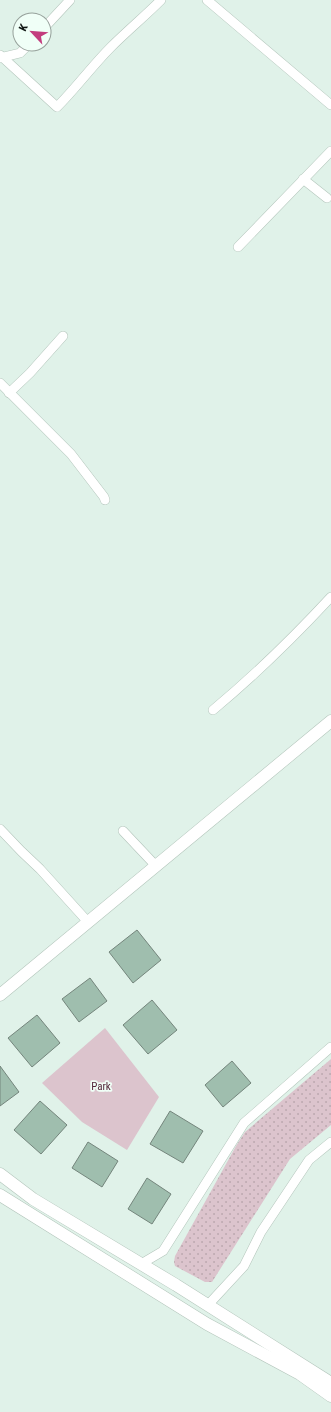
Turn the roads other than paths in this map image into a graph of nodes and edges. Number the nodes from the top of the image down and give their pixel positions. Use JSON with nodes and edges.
{"nodes":[{"id":1,"x":70,"y":0,"type":"edge"},
{"id":2,"x":161,"y":0,"type":"edge"},
{"id":3,"x":207,"y":0,"type":"edge"},
{"id":4,"x":52,"y":19,"type":"edge"},
{"id":5,"x":21,"y":52,"type":"edge"},
{"id":6,"x":1,"y":57,"type":"edge"},
{"id":7,"x":331,"y":105,"type":"edge"},
{"id":8,"x":331,"y":151,"type":"edge"},
{"id":9,"x":304,"y":179,"type":"junction"},
{"id":10,"x":327,"y":198,"type":"dead end"},
{"id":11,"x":238,"y":247,"type":"dead end"},
{"id":12,"x":64,"y":336,"type":"dead end"},
{"id":13,"x":0,"y":383,"type":"edge"},
{"id":14,"x":9,"y":393,"type":"junction"},
{"id":15,"x":105,"y":500,"type":"dead end"},
{"id":16,"x":331,"y":597,"type":"edge"},
{"id":17,"x":213,"y":710,"type":"dead end"},
{"id":18,"x":330,"y":724,"type":"edge"},
{"id":19,"x":0,"y":829,"type":"edge"},
{"id":20,"x":123,"y":831,"type":"dead end"},
{"id":21,"x":156,"y":866,"type":"junction"},
{"id":22,"x":88,"y":922,"type":"junction"},
{"id":23,"x":0,"y":996,"type":"edge"},
{"id":24,"x":331,"y":1047,"type":"edge"},
{"id":25,"x":331,"y":1142,"type":"edge"},
{"id":26,"x":0,"y":1174,"type":"edge"},
{"id":27,"x":0,"y":1195,"type":"edge"},
{"id":28,"x":141,"y":1264,"type":"junction"},
{"id":29,"x":208,"y":1305,"type":"junction"},
{"id":30,"x":331,"y":1384,"type":"edge"},
{"id":31,"x":331,"y":1396,"type":"edge"}],
"edges":[{"from":1,"to":4,"type":"street"},
{"from":2,"to":6,"type":"street"},
{"from":3,"to":7,"type":"street"},
{"from":5,"to":6,"type":"street"},
{"from":8,"to":9,"type":"street"},
{"from":9,"to":10,"type":"street"},
{"from":9,"to":11,"type":"street"},
{"from":12,"to":14,"type":"street"},
{"from":13,"to":14,"type":"street"},
{"from":14,"to":15,"type":"street"},
{"from":16,"to":17,"type":"street"},
{"from":18,"to":21,"type":"street"},
{"from":19,"to":22,"type":"street"},
{"from":20,"to":21,"type":"street"},
{"from":21,"to":22,"type":"street"},
{"from":22,"to":23,"type":"street"},
{"from":24,"to":28,"type":"street"},
{"from":25,"to":29,"type":"street"},
{"from":26,"to":28,"type":"street"},
{"from":27,"to":31,"type":"street"},
{"from":28,"to":29,"type":"street"},
{"from":29,"to":30,"type":"street"}]}
